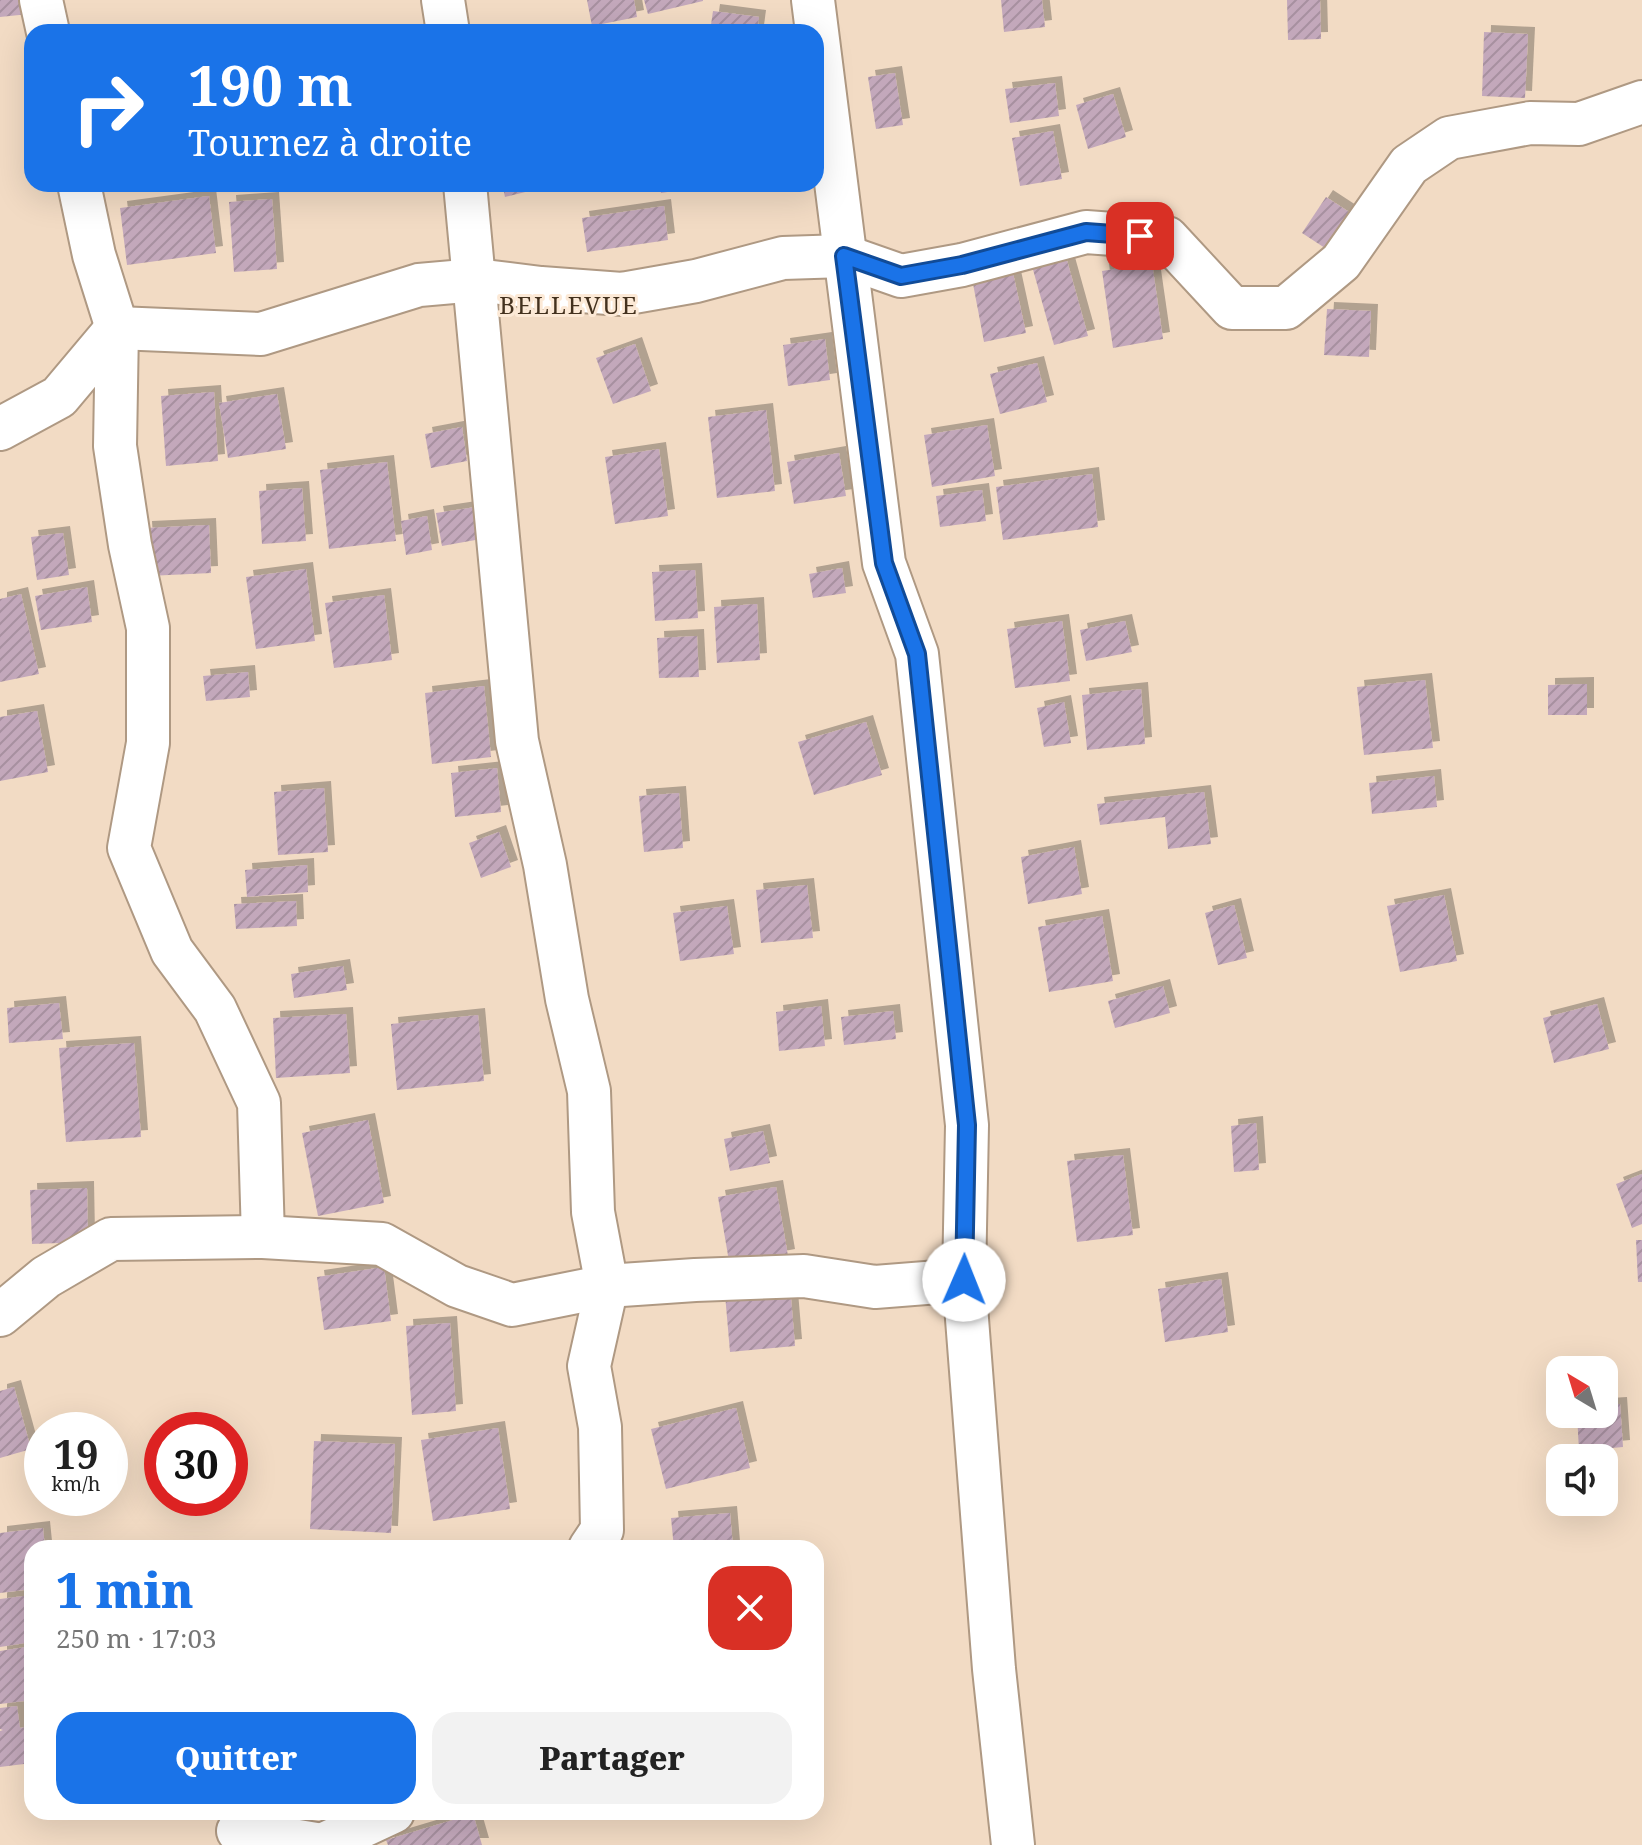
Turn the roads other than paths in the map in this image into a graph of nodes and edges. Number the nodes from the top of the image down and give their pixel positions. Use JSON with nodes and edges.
{"nodes":[{"id":1,"x":41,"y":0,"type":"edge"},
{"id":2,"x":443,"y":0,"type":"edge"},
{"id":3,"x":813,"y":0,"type":"edge"},
{"id":4,"x":46,"y":24,"type":"edge"},
{"id":5,"x":447,"y":24,"type":"edge"},
{"id":6,"x":816,"y":24,"type":"edge"},
{"id":7,"x":824,"y":91,"type":"edge"},
{"id":8,"x":1642,"y":102,"type":"edge"},
{"id":9,"x":81,"y":192,"type":"edge"},
{"id":10,"x":466,"y":192,"type":"edge"},
{"id":11,"x":844,"y":256,"type":"junction"},
{"id":12,"x":476,"y":280,"type":"junction"},
{"id":13,"x":117,"y":328,"type":"junction"},
{"id":14,"x":0,"y":429,"type":"edge"},
{"id":15,"x":263,"y":1237,"type":"junction"},
{"id":16,"x":964,"y":1280,"type":"junction"},
{"id":17,"x":607,"y":1286,"type":"junction"},
{"id":18,"x":0,"y":1315,"type":"edge"},
{"id":19,"x":595,"y":1540,"type":"edge"},
{"id":20,"x":376,"y":1820,"type":"edge"},
{"id":21,"x":238,"y":1831,"type":"dead end"},
{"id":22,"x":322,"y":1845,"type":"edge"},
{"id":23,"x":1013,"y":1845,"type":"edge"}],
"edges":[{"from":1,"to":4,"type":"street"},
{"from":2,"to":5,"type":"street"},
{"from":3,"to":6,"type":"street"},
{"from":7,"to":11,"type":"street"},
{"from":8,"to":11,"type":"street"},
{"from":9,"to":13,"type":"street"},
{"from":10,"to":12,"type":"street"},
{"from":11,"to":12,"type":"street"},
{"from":11,"to":16,"type":"street"},
{"from":12,"to":13,"type":"street"},
{"from":12,"to":17,"type":"street"},
{"from":13,"to":14,"type":"street"},
{"from":13,"to":15,"type":"street"},
{"from":15,"to":17,"type":"street"},
{"from":15,"to":18,"type":"street"},
{"from":16,"to":17,"type":"street"},
{"from":16,"to":23,"type":"street"},
{"from":17,"to":19,"type":"street"},
{"from":20,"to":22,"type":"street"},
{"from":21,"to":22,"type":"street"}]}
